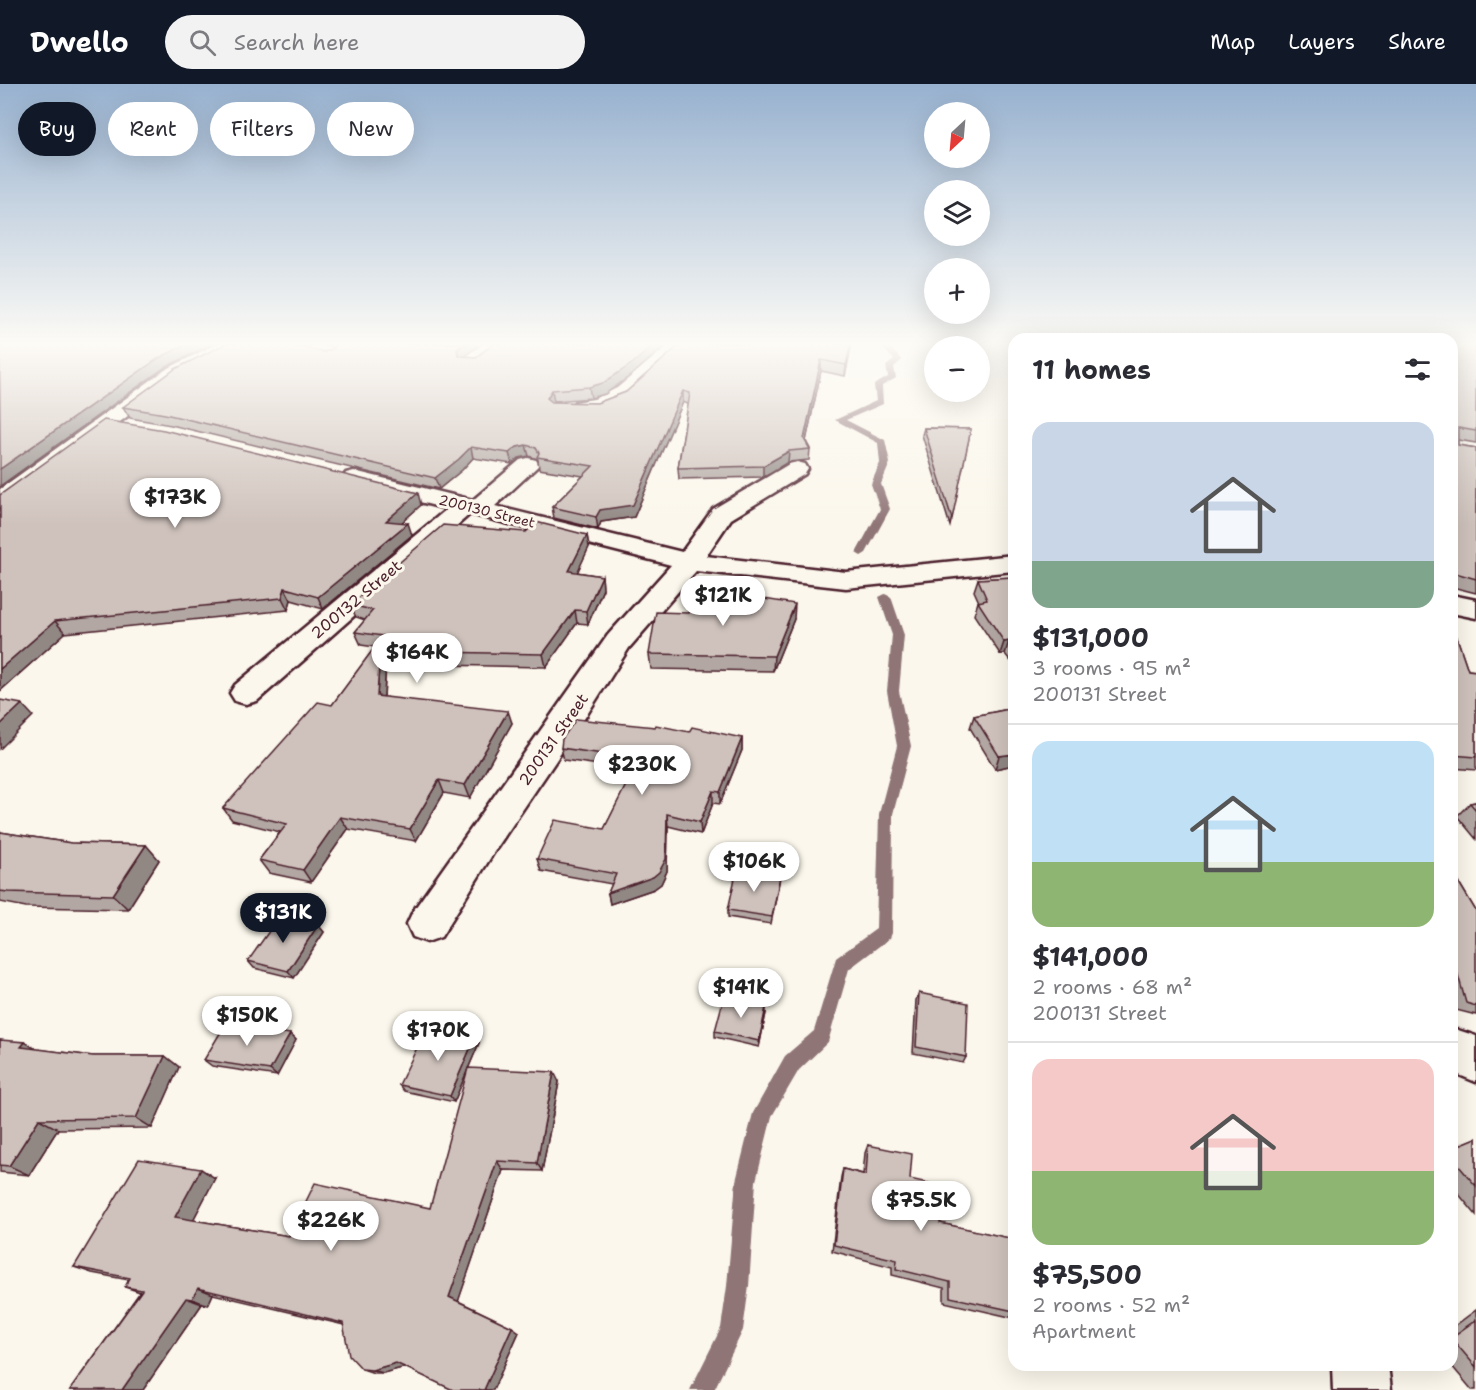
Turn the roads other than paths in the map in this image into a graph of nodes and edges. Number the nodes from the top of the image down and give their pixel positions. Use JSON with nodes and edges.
{"nodes":[{"id":1,"x":131,"y":404,"type":"edge"},
{"id":2,"x":603,"y":404,"type":"edge"},
{"id":3,"x":561,"y":407,"type":"edge"},
{"id":4,"x":106,"y":422,"type":"junction"},
{"id":5,"x":138,"y":428,"type":"edge"},
{"id":6,"x":528,"y":465,"type":"dead end"},
{"id":7,"x":797,"y":470,"type":"dead end"},
{"id":8,"x":329,"y":472,"type":"edge"},
{"id":9,"x":0,"y":500,"type":"edge"},
{"id":10,"x":472,"y":506,"type":"junction"},
{"id":11,"x":689,"y":562,"type":"junction"},
{"id":12,"x":1008,"y":564,"type":"edge"},
{"id":13,"x":1458,"y":605,"type":"edge"},
{"id":14,"x":1476,"y":609,"type":"edge"},
{"id":15,"x":246,"y":693,"type":"dead end"},
{"id":16,"x":427,"y":924,"type":"dead end"},
{"id":17,"x":1458,"y":1052,"type":"edge"},
{"id":18,"x":1476,"y":1059,"type":"edge"},
{"id":19,"x":1360,"y":1371,"type":"edge"},
{"id":20,"x":1362,"y":1390,"type":"edge"}],
"edges":[{"from":1,"to":4,"type":"street"},
{"from":2,"to":3,"type":"street"},
{"from":4,"to":5,"type":"street"},
{"from":4,"to":9,"type":"street"},
{"from":6,"to":10,"type":"street","name":"200132 Street"},
{"from":7,"to":11,"type":"street","name":"200131 Street"},
{"from":8,"to":10,"type":"street","name":"200130 Street"},
{"from":10,"to":11,"type":"street","name":"200130 Street"},
{"from":10,"to":15,"type":"street","name":"200132 Street"},
{"from":11,"to":12,"type":"street","name":"200130 Street"},
{"from":11,"to":16,"type":"street","name":"200131 Street"},
{"from":13,"to":14,"type":"street"},
{"from":17,"to":18,"type":"street"},
{"from":19,"to":20,"type":"street"}]}
